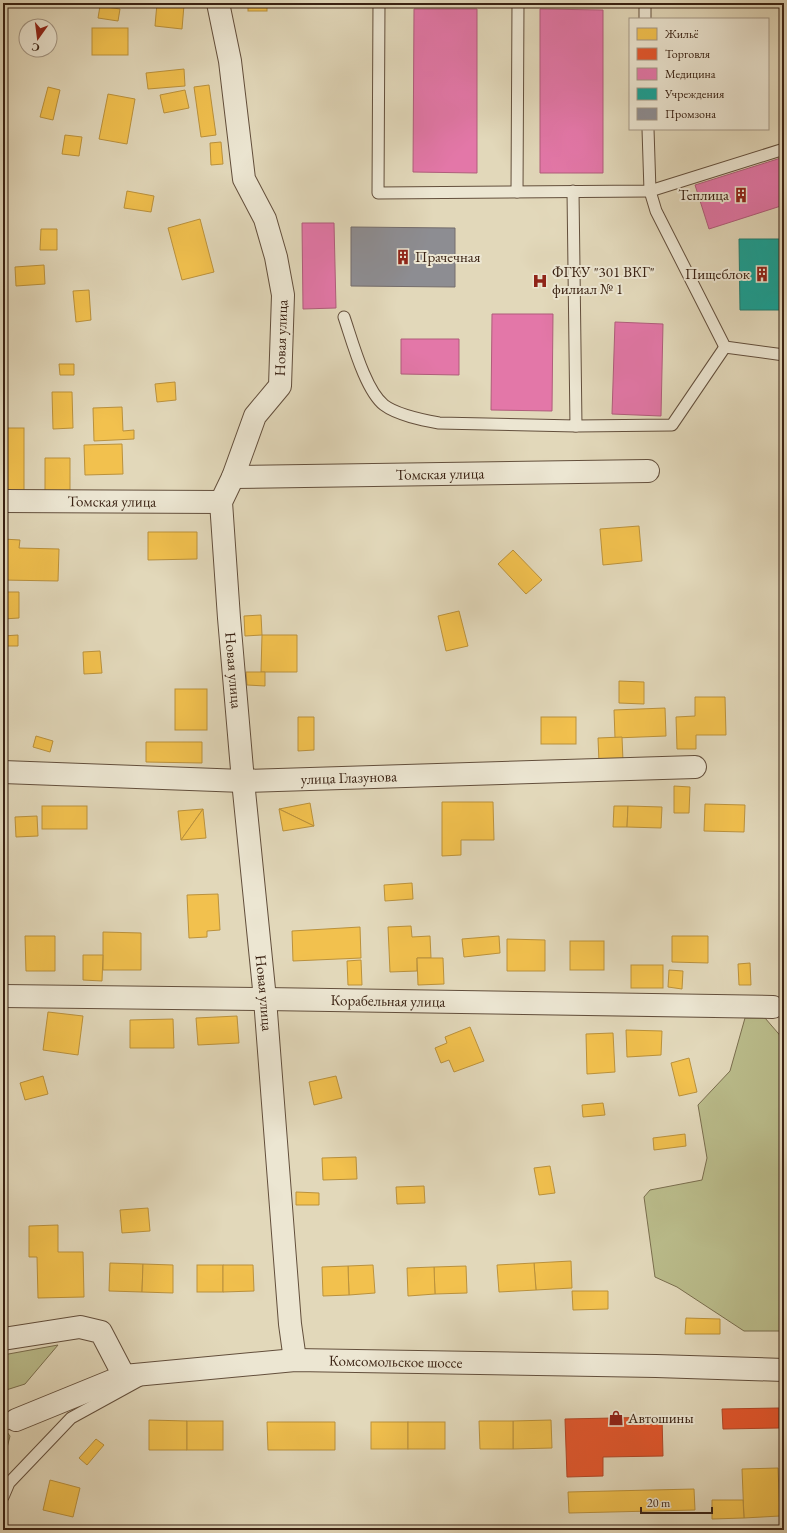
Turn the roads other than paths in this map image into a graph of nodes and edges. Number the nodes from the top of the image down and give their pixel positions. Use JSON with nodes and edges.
{"nodes":[{"id":1,"x":218,"y":3,"type":"edge"},
{"id":2,"x":379,"y":3,"type":"edge"},
{"id":3,"x":518,"y":3,"type":"edge"},
{"id":4,"x":645,"y":3,"type":"edge"},
{"id":5,"x":645,"y":18,"type":"edge"},
{"id":6,"x":648,"y":130,"type":"edge"},
{"id":7,"x":784,"y":149,"type":"edge"},
{"id":8,"x":573,"y":191,"type":"junction"},
{"id":9,"x":650,"y":191,"type":"junction"},
{"id":10,"x":517,"y":192,"type":"junction"},
{"id":11,"x":344,"y":317,"type":"dead end"},
{"id":12,"x":725,"y":347,"type":"junction"},
{"id":13,"x":784,"y":355,"type":"edge"},
{"id":14,"x":576,"y":426,"type":"junction"},
{"id":15,"x":648,"y":471,"type":"dead end"},
{"id":16,"x":233,"y":477,"type":"junction"},
{"id":17,"x":3,"y":500,"type":"edge"},
{"id":18,"x":221,"y":502,"type":"junction"},
{"id":19,"x":695,"y":767,"type":"dead end"},
{"id":20,"x":3,"y":772,"type":"edge"},
{"id":21,"x":243,"y":781,"type":"junction"},
{"id":22,"x":3,"y":996,"type":"edge"},
{"id":23,"x":264,"y":998,"type":"junction"},
{"id":24,"x":778,"y":1007,"type":"edge"},
{"id":25,"x":3,"y":1339,"type":"edge"},
{"id":26,"x":295,"y":1360,"type":"junction"},
{"id":27,"x":784,"y":1370,"type":"edge"},
{"id":28,"x":153,"y":1373,"type":"junction"},
{"id":29,"x":124,"y":1376,"type":"junction"},
{"id":30,"x":10,"y":1423,"type":"edge"},
{"id":31,"x":3,"y":1497,"type":"edge"}],
"edges":[{"from":1,"to":16,"type":"street","name":"Новая улица"},
{"from":2,"to":10,"type":"lane"},
{"from":3,"to":10,"type":"lane"},
{"from":4,"to":5,"type":"lane"},
{"from":6,"to":9,"type":"lane"},
{"from":7,"to":9,"type":"lane"},
{"from":8,"to":9,"type":"lane"},
{"from":8,"to":10,"type":"lane"},
{"from":8,"to":14,"type":"lane"},
{"from":9,"to":12,"type":"lane"},
{"from":11,"to":14,"type":"lane"},
{"from":12,"to":13,"type":"lane"},
{"from":12,"to":14,"type":"lane"},
{"from":15,"to":16,"type":"street","name":"Томская улица"},
{"from":16,"to":18,"type":"street","name":"Новая улица"},
{"from":17,"to":18,"type":"street","name":"Томская улица"},
{"from":18,"to":21,"type":"street","name":"Новая улица"},
{"from":19,"to":21,"type":"street","name":"улица Глазунова"},
{"from":20,"to":21,"type":"street","name":"улица Глазунова"},
{"from":21,"to":23,"type":"street","name":"Новая улица"},
{"from":22,"to":23,"type":"street","name":"Корабельная улица"},
{"from":23,"to":24,"type":"street","name":"Корабельная улица"},
{"from":23,"to":26,"type":"street","name":"Новая улица"},
{"from":25,"to":29,"type":"street"},
{"from":26,"to":27,"type":"street","name":"Комсомольское шоссе"},
{"from":26,"to":28,"type":"street","name":"Комсомольское шоссе"},
{"from":28,"to":29,"type":"street","name":"Комсомольское шоссе"},
{"from":28,"to":31,"type":"lane"},
{"from":29,"to":30,"type":"street","name":"Комсомольское шоссе"}]}
